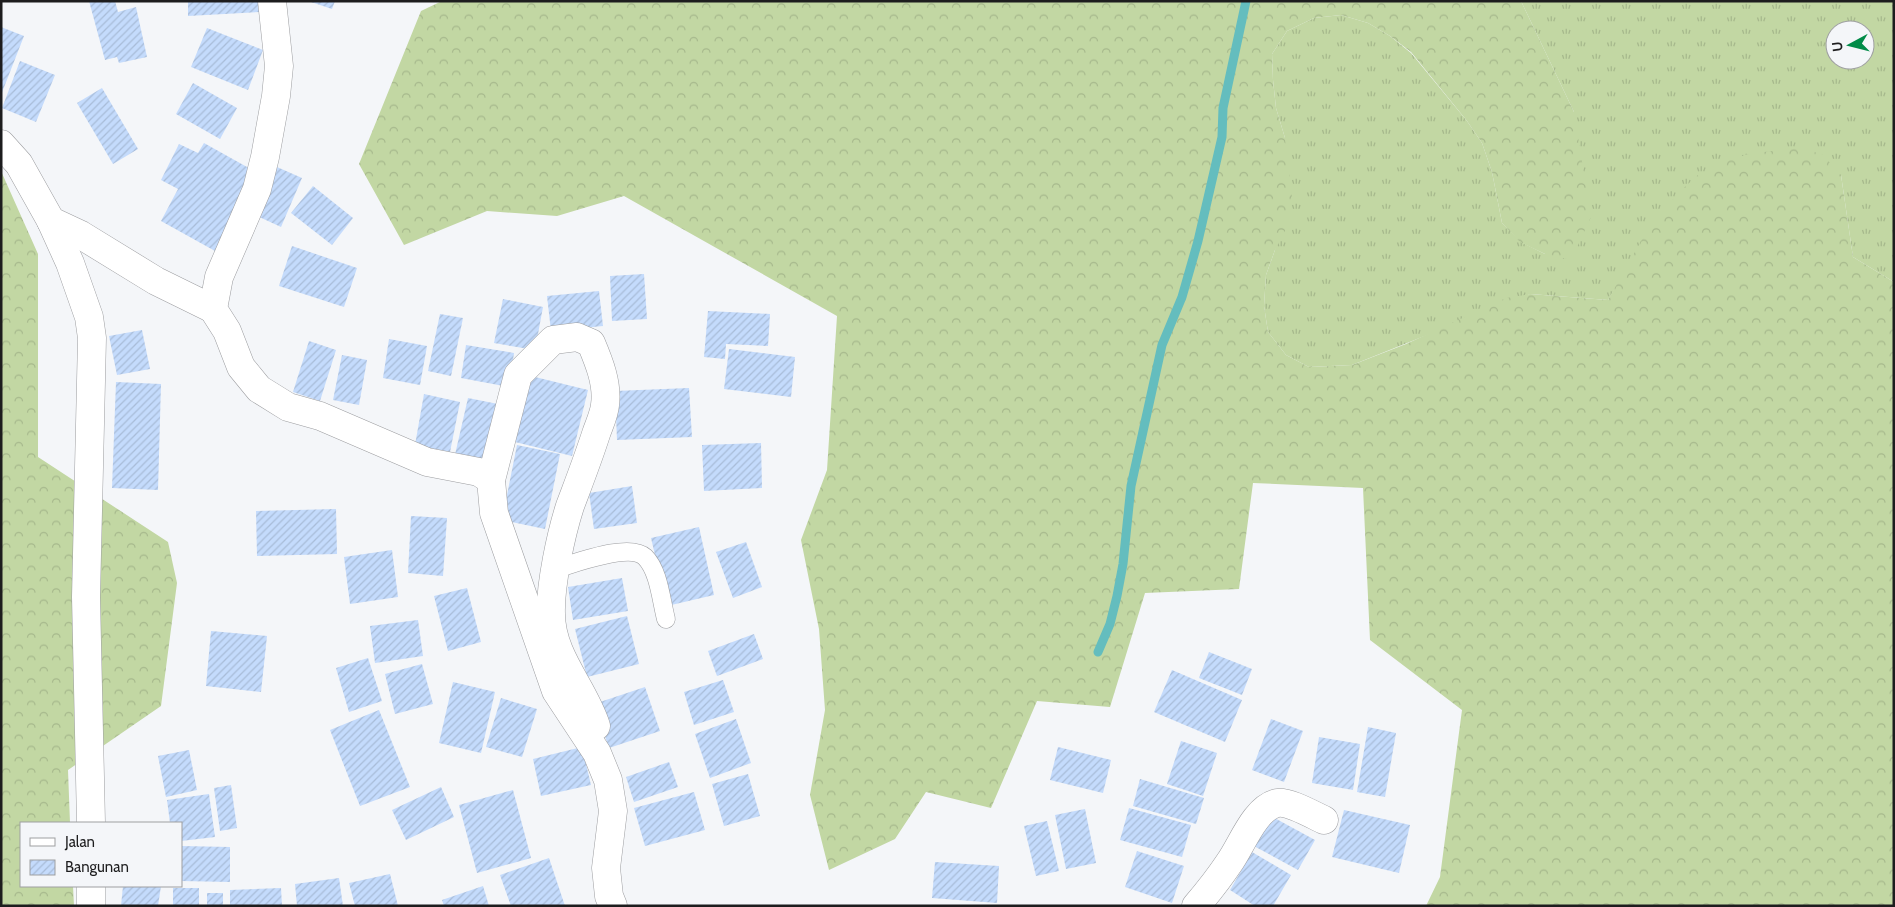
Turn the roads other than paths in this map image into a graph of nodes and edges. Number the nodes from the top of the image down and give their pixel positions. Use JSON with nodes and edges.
{"nodes":[{"id":1,"x":272,"y":1,"type":"edge"},
{"id":2,"x":1,"y":144,"type":"edge"},
{"id":3,"x":51,"y":221,"type":"junction"},
{"id":4,"x":213,"y":310,"type":"junction"},
{"id":5,"x":491,"y":480,"type":"junction"},
{"id":6,"x":555,"y":569,"type":"junction"},
{"id":7,"x":666,"y":618,"type":"dead end"},
{"id":8,"x":597,"y":753,"type":"junction"},
{"id":9,"x":1324,"y":820,"type":"dead end"},
{"id":10,"x":91,"y":822,"type":"edge"},
{"id":11,"x":91,"y":887,"type":"edge"},
{"id":12,"x":91,"y":906,"type":"edge"},
{"id":13,"x":613,"y":906,"type":"edge"},
{"id":14,"x":1196,"y":906,"type":"edge"}],
"edges":[{"from":1,"to":4,"type":"street"},
{"from":2,"to":3,"type":"street"},
{"from":3,"to":4,"type":"street"},
{"from":3,"to":10,"type":"street"},
{"from":4,"to":5,"type":"street"},
{"from":5,"to":6,"type":"street"},
{"from":5,"to":8,"type":"street"},
{"from":6,"to":7,"type":"lane"},
{"from":6,"to":8,"type":"street"},
{"from":8,"to":13,"type":"street"},
{"from":9,"to":14,"type":"street"},
{"from":11,"to":12,"type":"street"}]}
